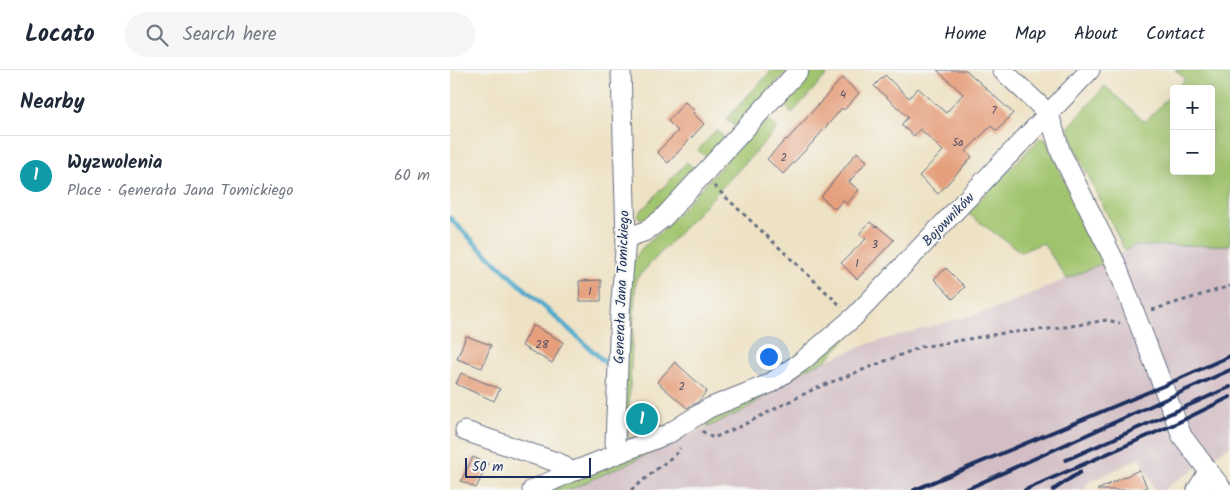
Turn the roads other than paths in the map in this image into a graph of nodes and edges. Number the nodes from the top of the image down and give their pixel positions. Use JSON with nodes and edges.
{"nodes":[{"id":1,"x":621,"y":70,"type":"edge"},
{"id":2,"x":799,"y":70,"type":"edge"},
{"id":3,"x":1002,"y":70,"type":"edge"},
{"id":4,"x":1090,"y":70,"type":"edge"},
{"id":5,"x":1049,"y":114,"type":"junction"},
{"id":6,"x":626,"y":238,"type":"junction"},
{"id":7,"x":465,"y":431,"type":"dead end"},
{"id":8,"x":619,"y":453,"type":"junction"},
{"id":9,"x":1208,"y":472,"type":"junction"},
{"id":10,"x":569,"y":473,"type":"junction"},
{"id":11,"x":532,"y":490,"type":"edge"},
{"id":12,"x":1197,"y":490,"type":"edge"},
{"id":13,"x":1223,"y":490,"type":"edge"}],
"edges":[{"from":1,"to":6,"type":"street","name":"Generała Jana Tomickiego"},
{"from":2,"to":6,"type":"street"},
{"from":3,"to":5,"type":"street"},
{"from":4,"to":5,"type":"street","name":"Bojowników"},
{"from":5,"to":8,"type":"street","name":"Bojowników"},
{"from":5,"to":9,"type":"street"},
{"from":6,"to":8,"type":"street","name":"Generała Jana Tomickiego"},
{"from":7,"to":10,"type":"street"},
{"from":8,"to":10,"type":"street","name":"Bojowników"},
{"from":9,"to":12,"type":"street"},
{"from":9,"to":13,"type":"street"},
{"from":10,"to":11,"type":"street","name":"Bojowników"}]}
